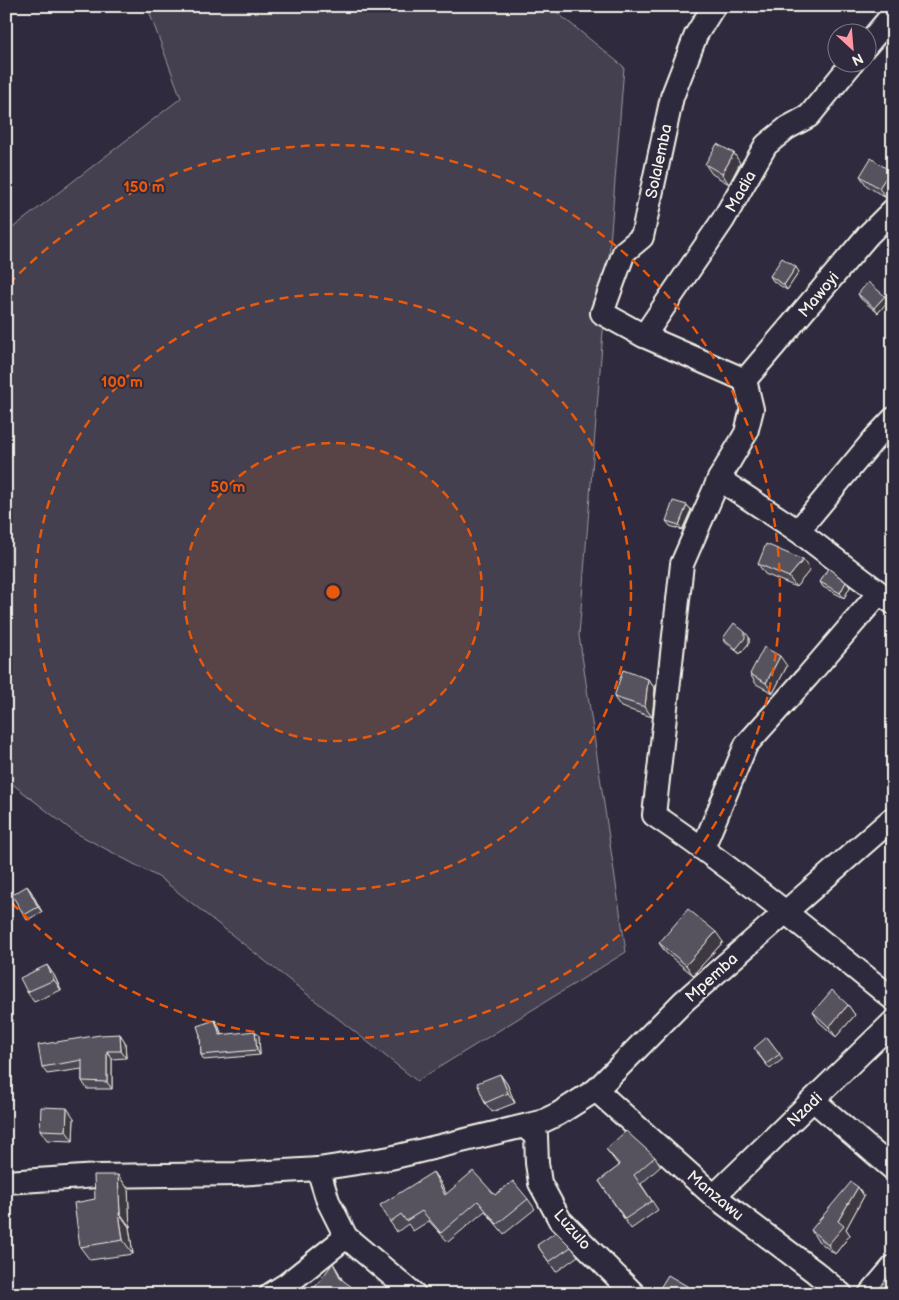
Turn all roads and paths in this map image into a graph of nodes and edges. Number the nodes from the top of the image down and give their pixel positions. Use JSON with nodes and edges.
{"nodes":[{"id":1,"x":714,"y":6,"type":"edge"},
{"id":2,"x":893,"y":14,"type":"edge"},
{"id":3,"x":876,"y":34,"type":"edge"},
{"id":4,"x":845,"y":72,"type":"edge"},
{"id":5,"x":893,"y":210,"type":"edge"},
{"id":6,"x":644,"y":336,"type":"junction"},
{"id":7,"x":745,"y":380,"type":"junction"},
{"id":8,"x":893,"y":419,"type":"edge"},
{"id":9,"x":719,"y":479,"type":"junction"},
{"id":10,"x":798,"y":531,"type":"junction"},
{"id":11,"x":886,"y":598,"type":"edge"},
{"id":12,"x":893,"y":818,"type":"edge"},
{"id":13,"x":703,"y":848,"type":"junction"},
{"id":14,"x":785,"y":911,"type":"junction"},
{"id":15,"x":893,"y":999,"type":"edge"},
{"id":16,"x":893,"y":1022,"type":"edge"},
{"id":17,"x":596,"y":1090,"type":"junction"},
{"id":18,"x":813,"y":1100,"type":"junction"},
{"id":19,"x":524,"y":1127,"type":"junction"},
{"id":20,"x":318,"y":1169,"type":"junction"},
{"id":21,"x":893,"y":1170,"type":"edge"},
{"id":22,"x":6,"y":1182,"type":"edge"},
{"id":23,"x":714,"y":1196,"type":"junction"},
{"id":24,"x":346,"y":1237,"type":"junction"},
{"id":25,"x":893,"y":1267,"type":"edge"},
{"id":26,"x":272,"y":1294,"type":"edge"},
{"id":27,"x":414,"y":1294,"type":"edge"},
{"id":28,"x":634,"y":1294,"type":"edge"},
{"id":29,"x":841,"y":1294,"type":"edge"},
{"id":30,"x":870,"y":1294,"type":"edge"}],
"edges":[{"from":1,"to":6,"type":"street","name":"Solalemba"},
{"from":2,"to":3,"type":"street"},
{"from":4,"to":6,"type":"street","name":"Madia"},
{"from":5,"to":7,"type":"street","name":"Mawoyi"},
{"from":6,"to":7,"type":"street"},
{"from":7,"to":9,"type":"street"},
{"from":8,"to":10,"type":"street"},
{"from":9,"to":10,"type":"street"},
{"from":9,"to":13,"type":"street"},
{"from":10,"to":11,"type":"street"},
{"from":11,"to":13,"type":"street"},
{"from":12,"to":14,"type":"street","name":"Mpemba"},
{"from":13,"to":14,"type":"street"},
{"from":14,"to":15,"type":"street"},
{"from":14,"to":17,"type":"street","name":"Mpemba"},
{"from":16,"to":18,"type":"street","name":"Nzadi"},
{"from":17,"to":19,"type":"street","name":"Mpemba"},
{"from":17,"to":23,"type":"street","name":"Manzawu"},
{"from":18,"to":21,"type":"street"},
{"from":18,"to":23,"type":"street","name":"Nzadi"},
{"from":19,"to":20,"type":"street","name":"Mpemba"},
{"from":19,"to":28,"type":"street","name":"Luzulo"},
{"from":20,"to":22,"type":"street","name":"Mpemba"},
{"from":20,"to":24,"type":"street"},
{"from":23,"to":29,"type":"street","name":"Manzawu"},
{"from":24,"to":26,"type":"street"},
{"from":24,"to":27,"type":"street"},
{"from":25,"to":30,"type":"street"}]}
